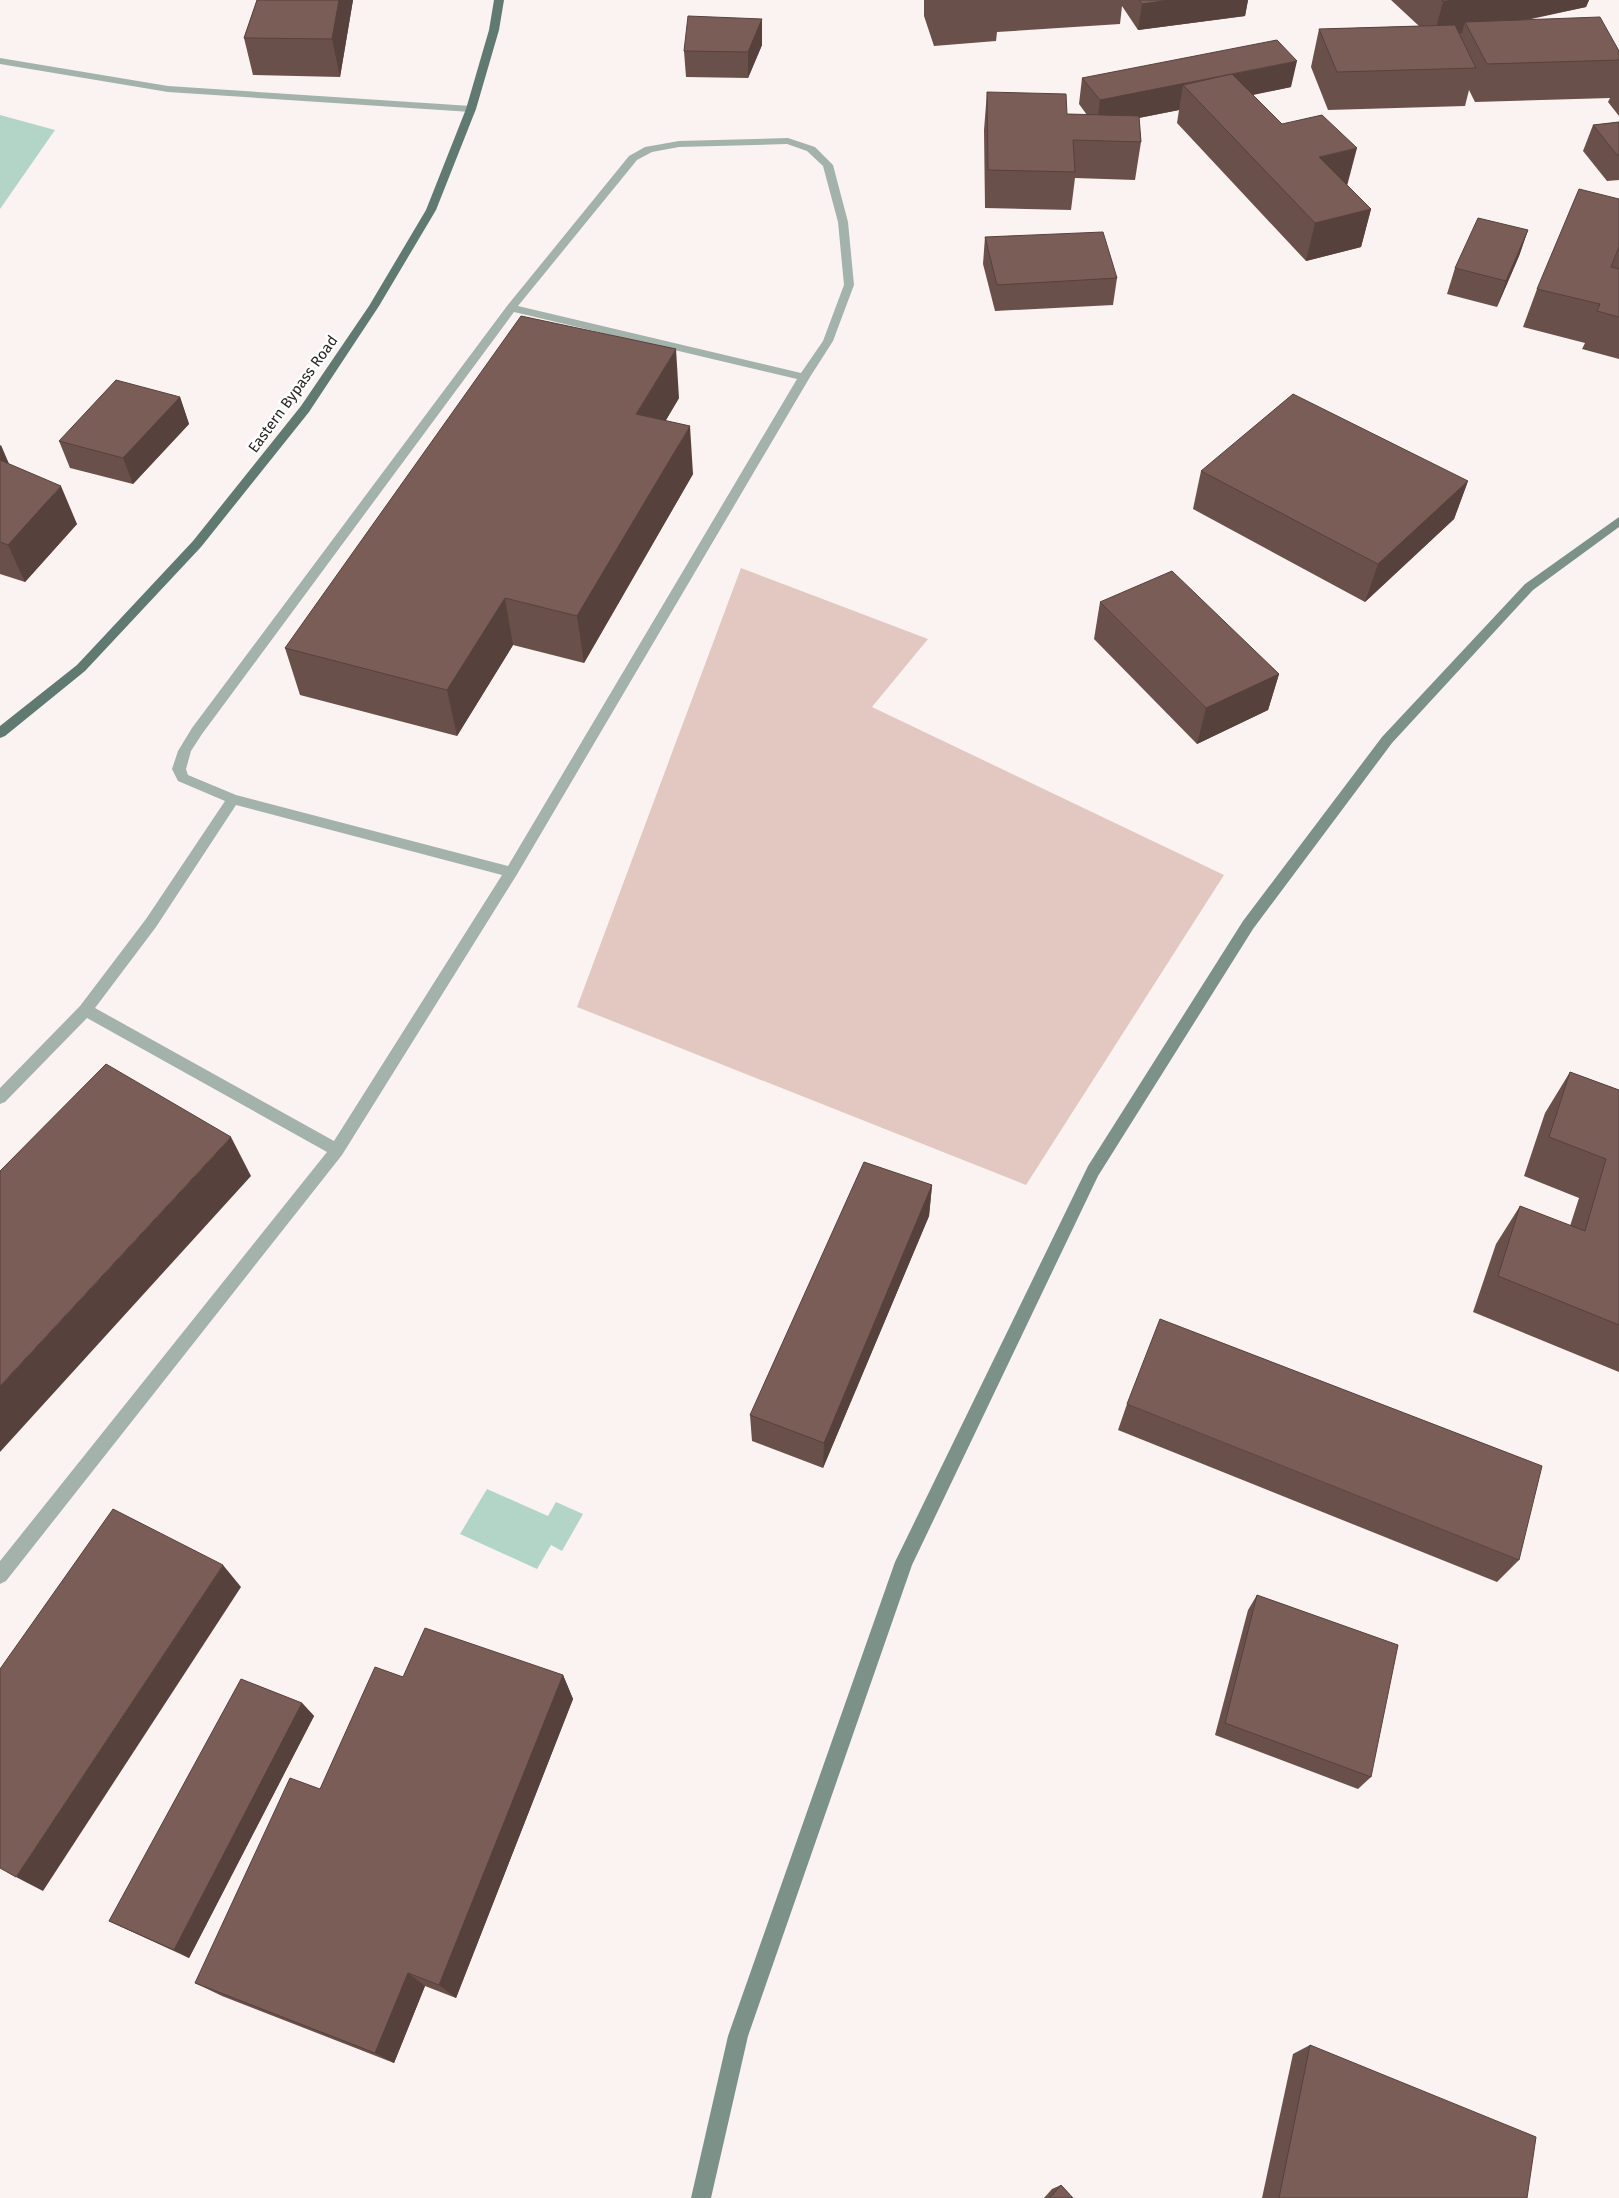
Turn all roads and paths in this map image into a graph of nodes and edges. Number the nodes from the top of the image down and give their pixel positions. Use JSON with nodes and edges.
{"nodes":[{"id":1,"x":499,"y":0,"type":"edge"},
{"id":2,"x":0,"y":61,"type":"edge"},
{"id":3,"x":472,"y":109,"type":"junction"},
{"id":4,"x":511,"y":308,"type":"junction"},
{"id":5,"x":804,"y":377,"type":"junction"},
{"id":6,"x":1619,"y":521,"type":"edge"},
{"id":7,"x":0,"y":733,"type":"edge"},
{"id":8,"x":234,"y":799,"type":"junction"},
{"id":9,"x":511,"y":872,"type":"junction"},
{"id":10,"x":85,"y":1010,"type":"junction"},
{"id":11,"x":0,"y":1098,"type":"edge"},
{"id":12,"x":337,"y":1150,"type":"junction"},
{"id":13,"x":0,"y":1574,"type":"edge"},
{"id":14,"x":701,"y":2198,"type":"edge"}],
"edges":[{"from":1,"to":3,"type":"main road","name":"Eastern Bypass Road"},
{"from":2,"to":3,"type":"lane"},
{"from":3,"to":7,"type":"main road","name":"Eastern Bypass Road"},
{"from":4,"to":5,"type":"lane"},
{"from":4,"to":5,"type":"lane"},
{"from":4,"to":8,"type":"lane"},
{"from":5,"to":9,"type":"lane"},
{"from":6,"to":14,"type":"street"},
{"from":8,"to":9,"type":"lane"},
{"from":8,"to":10,"type":"lane"},
{"from":9,"to":12,"type":"lane"},
{"from":10,"to":11,"type":"lane"},
{"from":10,"to":12,"type":"lane"},
{"from":12,"to":13,"type":"lane"}]}
